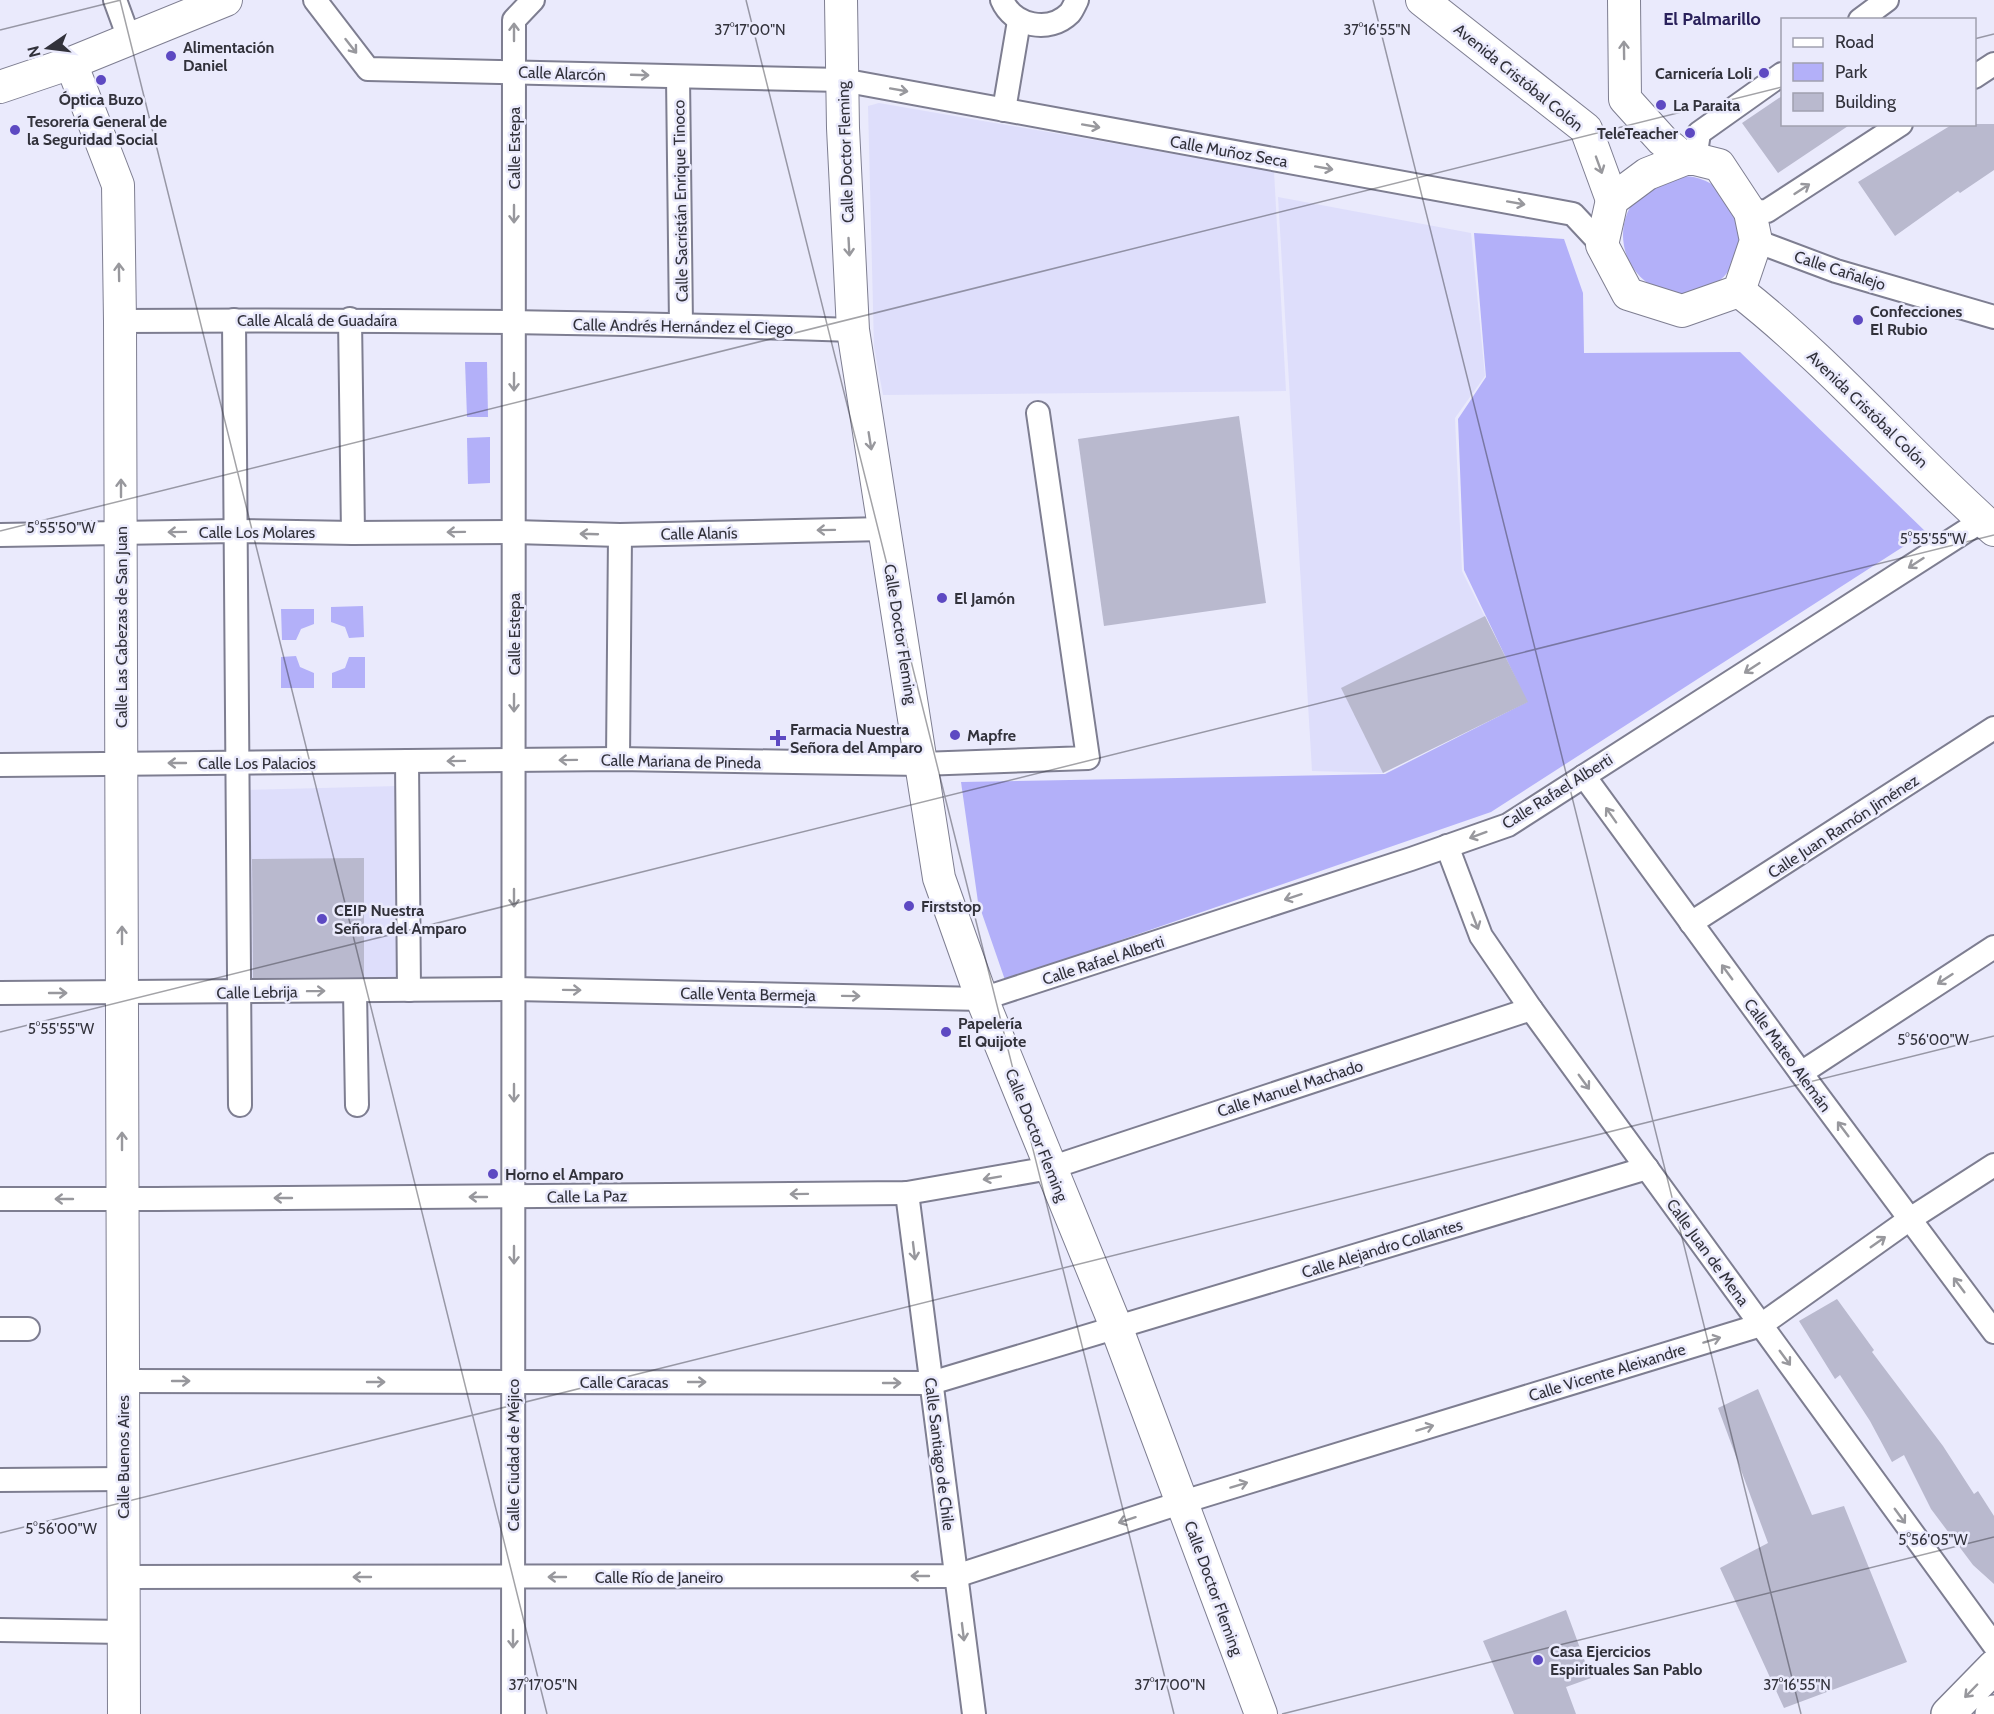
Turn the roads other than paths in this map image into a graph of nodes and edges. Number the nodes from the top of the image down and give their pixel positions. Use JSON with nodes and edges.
{"nodes":[{"id":1,"x":115,"y":0,"type":"edge"},
{"id":2,"x":226,"y":0,"type":"edge"},
{"id":3,"x":315,"y":0,"type":"edge"},
{"id":4,"x":533,"y":0,"type":"edge"},
{"id":5,"x":841,"y":0,"type":"edge"},
{"id":6,"x":1002,"y":0,"type":"edge"},
{"id":7,"x":1077,"y":0,"type":"edge"},
{"id":8,"x":1422,"y":0,"type":"edge"},
{"id":9,"x":1624,"y":0,"type":"edge"},
{"id":10,"x":1887,"y":0,"type":"edge"},
{"id":11,"x":1863,"y":18,"type":"edge"},
{"id":12,"x":1019,"y":21,"type":"junction"},
{"id":13,"x":130,"y":41,"type":"junction"},
{"id":14,"x":71,"y":63,"type":"junction"},
{"id":15,"x":1994,"y":64,"type":"edge"},
{"id":16,"x":514,"y":72,"type":"junction"},
{"id":17,"x":1781,"y":75,"type":"edge"},
{"id":18,"x":678,"y":76,"type":"junction"},
{"id":19,"x":1976,"y":76,"type":"edge"},
{"id":20,"x":842,"y":80,"type":"junction"},
{"id":21,"x":0,"y":87,"type":"edge"},
{"id":22,"x":1004,"y":110,"type":"junction"},
{"id":23,"x":1898,"y":126,"type":"edge"},
{"id":24,"x":1690,"y":159,"type":"junction"},
{"id":25,"x":1612,"y":200,"type":"junction"},
{"id":26,"x":1753,"y":226,"type":"junction"},
{"id":27,"x":1602,"y":245,"type":"junction"},
{"id":28,"x":1738,"y":291,"type":"junction"},
{"id":29,"x":1994,"y":317,"type":"edge"},
{"id":30,"x":351,"y":319,"type":"junction"},
{"id":31,"x":234,"y":320,"type":"junction"},
{"id":32,"x":120,"y":321,"type":"junction"},
{"id":33,"x":513,"y":323,"type":"junction"},
{"id":34,"x":681,"y":325,"type":"junction"},
{"id":35,"x":853,"y":330,"type":"junction"},
{"id":36,"x":1038,"y":413,"type":"dead end"},
{"id":37,"x":1988,"y":525,"type":"edge"},
{"id":38,"x":884,"y":529,"type":"junction"},
{"id":39,"x":235,"y":531,"type":"junction"},
{"id":40,"x":514,"y":532,"type":"junction"},
{"id":41,"x":353,"y":533,"type":"junction"},
{"id":42,"x":121,"y":534,"type":"junction"},
{"id":43,"x":0,"y":535,"type":"edge"},
{"id":44,"x":620,"y":535,"type":"junction"},
{"id":45,"x":1994,"y":728,"type":"edge"},
{"id":46,"x":618,"y":759,"type":"junction"},
{"id":47,"x":514,"y":760,"type":"junction"},
{"id":48,"x":407,"y":761,"type":"junction"},
{"id":49,"x":238,"y":763,"type":"junction"},
{"id":50,"x":122,"y":764,"type":"junction"},
{"id":51,"x":921,"y":764,"type":"junction"},
{"id":52,"x":0,"y":765,"type":"edge"},
{"id":53,"x":1584,"y":776,"type":"junction"},
{"id":54,"x":1447,"y":846,"type":"junction"},
{"id":55,"x":1691,"y":924,"type":"junction"},
{"id":56,"x":1994,"y":947,"type":"edge"},
{"id":57,"x":514,"y":989,"type":"junction"},
{"id":58,"x":409,"y":990,"type":"junction"},
{"id":59,"x":355,"y":991,"type":"junction"},
{"id":60,"x":238,"y":992,"type":"junction"},
{"id":61,"x":0,"y":993,"type":"edge"},
{"id":62,"x":122,"y":993,"type":"junction"},
{"id":63,"x":982,"y":999,"type":"junction"},
{"id":64,"x":1531,"y":1008,"type":"junction"},
{"id":65,"x":1801,"y":1072,"type":"junction"},
{"id":66,"x":240,"y":1105,"type":"dead end"},
{"id":67,"x":357,"y":1105,"type":"dead end"},
{"id":68,"x":1994,"y":1165,"type":"edge"},
{"id":69,"x":1050,"y":1168,"type":"junction"},
{"id":70,"x":1647,"y":1168,"type":"junction"},
{"id":71,"x":907,"y":1193,"type":"junction"},
{"id":72,"x":514,"y":1197,"type":"junction"},
{"id":73,"x":0,"y":1199,"type":"edge"},
{"id":74,"x":123,"y":1200,"type":"junction"},
{"id":75,"x":1910,"y":1219,"type":"junction"},
{"id":76,"x":1761,"y":1325,"type":"junction"},
{"id":77,"x":0,"y":1329,"type":"edge"},
{"id":78,"x":28,"y":1329,"type":"dead end"},
{"id":79,"x":1117,"y":1329,"type":"junction"},
{"id":80,"x":1994,"y":1332,"type":"edge"},
{"id":81,"x":123,"y":1381,"type":"junction"},
{"id":82,"x":513,"y":1382,"type":"junction"},
{"id":83,"x":931,"y":1383,"type":"junction"},
{"id":84,"x":123,"y":1479,"type":"junction"},
{"id":85,"x":0,"y":1480,"type":"edge"},
{"id":86,"x":1183,"y":1502,"type":"junction"},
{"id":87,"x":956,"y":1576,"type":"junction"},
{"id":88,"x":123,"y":1577,"type":"junction"},
{"id":89,"x":513,"y":1577,"type":"junction"},
{"id":90,"x":0,"y":1630,"type":"edge"},
{"id":91,"x":124,"y":1632,"type":"junction"},
{"id":92,"x":1994,"y":1645,"type":"edge"},
{"id":93,"x":1994,"y":1667,"type":"edge"},
{"id":94,"x":124,"y":1714,"type":"edge"},
{"id":95,"x":513,"y":1714,"type":"edge"},
{"id":96,"x":974,"y":1714,"type":"edge"},
{"id":97,"x":1261,"y":1714,"type":"edge"},
{"id":98,"x":1948,"y":1714,"type":"edge"}],
"edges":[{"from":1,"to":13,"type":"street"},
{"from":2,"to":13,"type":"main road"},
{"from":3,"to":16,"type":"street","name":"Calle Alarcón","one_way":true},
{"from":16,"to":4,"type":"street","name":"Calle Estepa","one_way":true},
{"from":5,"to":20,"type":"main road","name":"Calle Doctor Fleming"},
{"from":6,"to":12,"type":"street"},
{"from":7,"to":12,"type":"street"},
{"from":8,"to":25,"type":"main road","name":"Avenida Cristóbal Colón","one_way":true},
{"from":24,"to":9,"type":"main road","one_way":true},
{"from":10,"to":11,"type":"street"},
{"from":12,"to":22,"type":"street"},
{"from":13,"to":14,"type":"main road"},
{"from":14,"to":21,"type":"main road"},
{"from":32,"to":14,"type":"main road","name":"Calle Las Cabezas de San Juan","one_way":true},
{"from":15,"to":19,"type":"street"},
{"from":16,"to":18,"type":"street","name":"Calle Alarcón","one_way":true},
{"from":16,"to":33,"type":"street","name":"Calle Estepa","one_way":true},
{"from":17,"to":24,"type":"street"},
{"from":18,"to":20,"type":"street","name":"Calle Alarcón"},
{"from":18,"to":34,"type":"street","name":"Calle Sacristán Enrique Tinoco"},
{"from":20,"to":22,"type":"street","name":"Calle Muñoz Seca","one_way":true},
{"from":20,"to":35,"type":"main road","name":"Calle Doctor Fleming","one_way":true},
{"from":22,"to":27,"type":"street","name":"Calle Muñoz Seca","one_way":true},
{"from":26,"to":23,"type":"street","one_way":true},
{"from":24,"to":25,"type":"main road"},
{"from":24,"to":26,"type":"main road"},
{"from":25,"to":27,"type":"main road"},
{"from":26,"to":28,"type":"main road"},
{"from":26,"to":29,"type":"street","name":"Calle Cañalejo"},
{"from":27,"to":28,"type":"main road"},
{"from":28,"to":37,"type":"main road","name":"Avenida Cristóbal Colón"},
{"from":30,"to":31,"type":"street","name":"Calle Alcalá de Guadaíra"},
{"from":30,"to":33,"type":"street","name":"Calle Alcalá de Guadaíra"},
{"from":30,"to":41,"type":"street"},
{"from":31,"to":32,"type":"street","name":"Calle Alcalá de Guadaíra"},
{"from":31,"to":39,"type":"street"},
{"from":42,"to":32,"type":"main road","name":"Calle Las Cabezas de San Juan","one_way":true},
{"from":33,"to":34,"type":"street","name":"Calle Andrés Hernández el Ciego"},
{"from":33,"to":40,"type":"street","name":"Calle Estepa","one_way":true},
{"from":34,"to":35,"type":"street","name":"Calle Andrés Hernández el Ciego"},
{"from":35,"to":38,"type":"main road","name":"Calle Doctor Fleming","one_way":true},
{"from":36,"to":51,"type":"street","name":"Calle Mariana de Pineda"},
{"from":37,"to":53,"type":"street","name":"Calle Rafael Alberti","one_way":true},
{"from":38,"to":44,"type":"street","name":"Calle Alanís","one_way":true},
{"from":38,"to":51,"type":"main road","name":"Calle Doctor Fleming"},
{"from":39,"to":41,"type":"street","name":"Calle Los Molares"},
{"from":39,"to":42,"type":"street","name":"Calle Los Molares","one_way":true},
{"from":39,"to":49,"type":"street"},
{"from":40,"to":41,"type":"street","name":"Calle Los Molares","one_way":true},
{"from":44,"to":40,"type":"street","name":"Calle Alanís","one_way":true},
{"from":40,"to":47,"type":"street","name":"Calle Estepa","one_way":true},
{"from":42,"to":43,"type":"street","name":"Calle Los Molares"},
{"from":42,"to":50,"type":"main road","name":"Calle Las Cabezas de San Juan"},
{"from":44,"to":46,"type":"street"},
{"from":45,"to":55,"type":"street","name":"Calle Juan Ramón Jiménez"},
{"from":46,"to":47,"type":"street","name":"Calle Mariana de Pineda","one_way":true},
{"from":46,"to":51,"type":"street","name":"Calle Mariana de Pineda"},
{"from":47,"to":48,"type":"street","name":"Calle Los Palacios","one_way":true},
{"from":47,"to":57,"type":"street","name":"Calle Estepa","one_way":true},
{"from":48,"to":49,"type":"street","name":"Calle Los Palacios"},
{"from":48,"to":58,"type":"street"},
{"from":49,"to":50,"type":"street","name":"Calle Los Palacios","one_way":true},
{"from":49,"to":60,"type":"street"},
{"from":50,"to":52,"type":"street","name":"Calle Los Palacios"},
{"from":62,"to":50,"type":"main road","name":"Calle Las Cabezas de San Juan","one_way":true},
{"from":51,"to":63,"type":"main road","name":"Calle Doctor Fleming"},
{"from":53,"to":54,"type":"street","name":"Calle Rafael Alberti","one_way":true},
{"from":55,"to":53,"type":"street","name":"Calle Mateo Alemán","one_way":true},
{"from":54,"to":63,"type":"street","name":"Calle Rafael Alberti","one_way":true},
{"from":54,"to":64,"type":"street","name":"Calle Juan de Mena","one_way":true},
{"from":65,"to":55,"type":"street","name":"Calle Mateo Alemán","one_way":true},
{"from":56,"to":65,"type":"street","one_way":true},
{"from":57,"to":58,"type":"street","name":"Calle Lebrija"},
{"from":57,"to":63,"type":"street","name":"Calle Venta Bermeja","one_way":true},
{"from":57,"to":72,"type":"street","name":"Calle Estepa","one_way":true},
{"from":58,"to":59,"type":"street","name":"Calle Lebrija"},
{"from":60,"to":59,"type":"street","name":"Calle Lebrija","one_way":true},
{"from":59,"to":67,"type":"street"},
{"from":60,"to":62,"type":"street","name":"Calle Lebrija"},
{"from":60,"to":66,"type":"street"},
{"from":61,"to":62,"type":"street","name":"Calle Lebrija","one_way":true},
{"from":74,"to":62,"type":"main road","name":"Calle Las Cabezas de San Juan","one_way":true},
{"from":63,"to":69,"type":"main road","name":"Calle Doctor Fleming"},
{"from":64,"to":69,"type":"street","name":"Calle Manuel Machado"},
{"from":64,"to":70,"type":"street","name":"Calle Juan de Mena","one_way":true},
{"from":75,"to":65,"type":"street","name":"Calle Mateo Alemán","one_way":true},
{"from":68,"to":75,"type":"street","name":"Calle Vicente Aleixandre"},
{"from":69,"to":71,"type":"street","name":"Calle La Paz","one_way":true},
{"from":69,"to":79,"type":"main road","name":"Calle Doctor Fleming"},
{"from":70,"to":76,"type":"street","name":"Calle Juan de Mena"},
{"from":70,"to":79,"type":"street","name":"Calle Alejandro Collantes"},
{"from":71,"to":72,"type":"street","name":"Calle La Paz","one_way":true},
{"from":71,"to":83,"type":"street","name":"Calle Santiago de Chile","one_way":true},
{"from":72,"to":74,"type":"street","name":"Calle La Paz","one_way":true},
{"from":72,"to":82,"type":"street","name":"Calle Ciudad de Méjico","one_way":true},
{"from":74,"to":73,"type":"street","name":"Calle La Paz","one_way":true},
{"from":74,"to":81,"type":"main road","name":"Calle Buenos Aires"},
{"from":76,"to":75,"type":"street","name":"Calle Vicente Aleixandre","one_way":true},
{"from":80,"to":75,"type":"street","name":"Calle Mateo Alemán","one_way":true},
{"from":86,"to":76,"type":"street","name":"Calle Vicente Aleixandre","one_way":true},
{"from":76,"to":92,"type":"street","name":"Calle Juan de Mena","one_way":true},
{"from":77,"to":78,"type":"street"},
{"from":79,"to":83,"type":"street","name":"Calle Caracas"},
{"from":79,"to":86,"type":"main road","name":"Calle Doctor Fleming"},
{"from":81,"to":82,"type":"street","name":"Calle Caracas","one_way":true},
{"from":81,"to":84,"type":"main road","name":"Calle Buenos Aires"},
{"from":82,"to":83,"type":"street","name":"Calle Caracas","one_way":true},
{"from":82,"to":89,"type":"street","name":"Calle Ciudad de Méjico"},
{"from":83,"to":87,"type":"street","name":"Calle Santiago de Chile"},
{"from":84,"to":85,"type":"street"},
{"from":84,"to":88,"type":"main road","name":"Calle Buenos Aires"},
{"from":86,"to":87,"type":"street","name":"Calle Río de Janeiro","one_way":true},
{"from":86,"to":97,"type":"main road","name":"Calle Doctor Fleming"},
{"from":87,"to":89,"type":"street","name":"Calle Río de Janeiro","one_way":true},
{"from":87,"to":96,"type":"street","name":"Calle Santiago de Chile","one_way":true},
{"from":89,"to":88,"type":"street","name":"Calle Río de Janeiro","one_way":true},
{"from":88,"to":91,"type":"main road","name":"Calle Buenos Aires"},
{"from":89,"to":95,"type":"street","name":"Calle Ciudad de Méjico","one_way":true},
{"from":90,"to":91,"type":"street"},
{"from":91,"to":94,"type":"main road","name":"Calle Buenos Aires"},
{"from":93,"to":98,"type":"main road","one_way":true}]}
